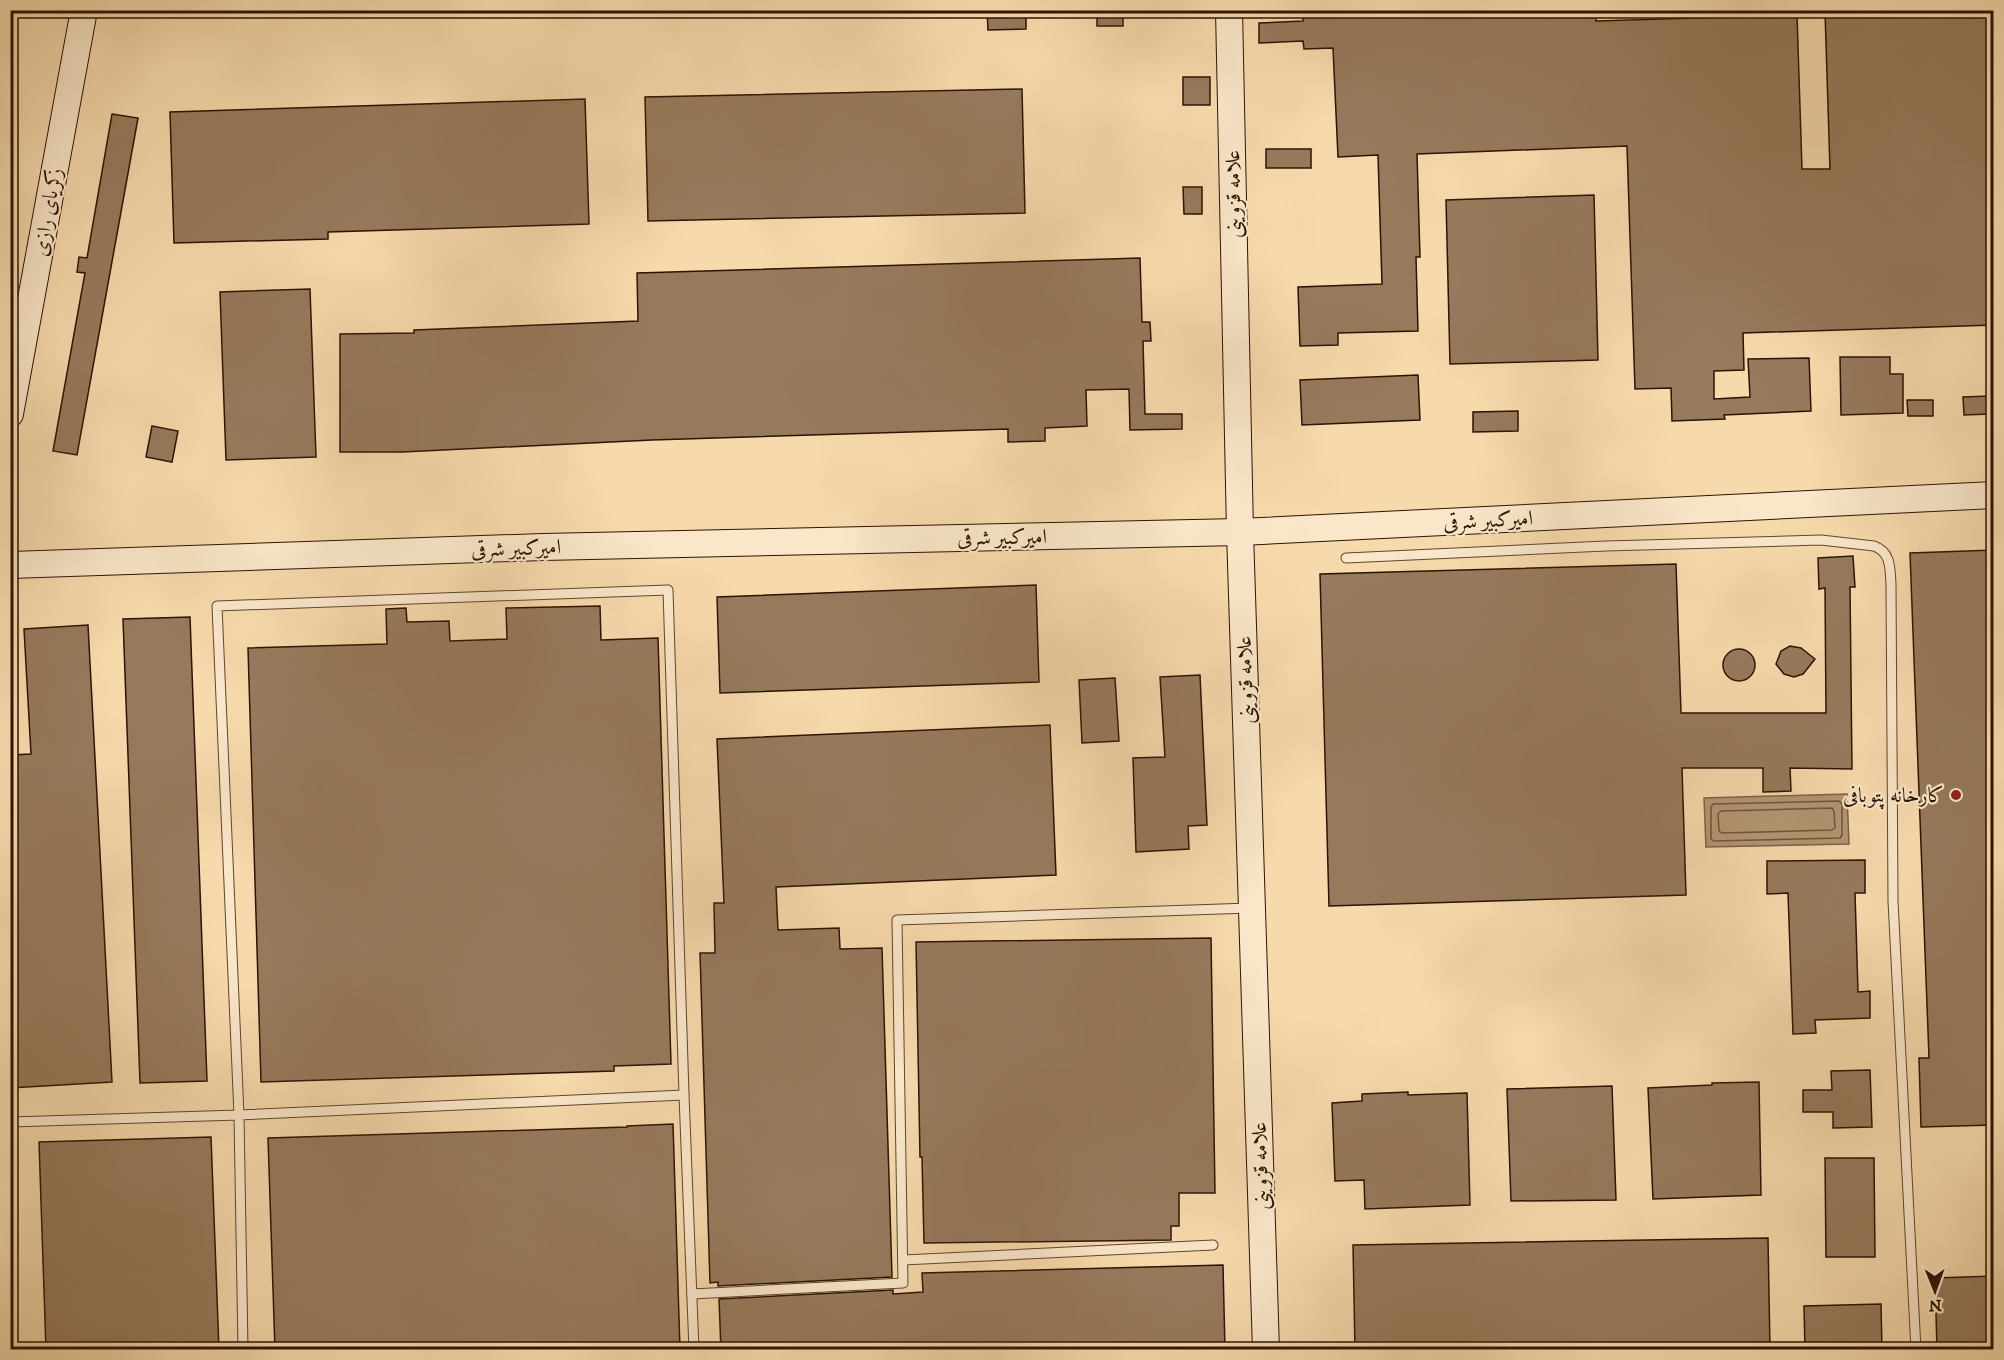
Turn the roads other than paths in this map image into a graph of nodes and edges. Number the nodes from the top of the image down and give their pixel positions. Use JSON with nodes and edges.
{"nodes":[{"id":1,"x":84,"y":10,"type":"edge"},
{"id":2,"x":1229,"y":10,"type":"edge"},
{"id":3,"x":10,"y":414,"type":"edge"},
{"id":4,"x":1994,"y":495,"type":"edge"},
{"id":5,"x":1240,"y":532,"type":"junction"},
{"id":6,"x":1346,"y":558,"type":"dead end"},
{"id":7,"x":10,"y":565,"type":"edge"},
{"id":8,"x":1252,"y":908,"type":"junction"},
{"id":9,"x":684,"y":1095,"type":"junction"},
{"id":10,"x":239,"y":1115,"type":"junction"},
{"id":11,"x":10,"y":1122,"type":"edge"},
{"id":12,"x":1213,"y":1245,"type":"dead end"},
{"id":13,"x":903,"y":1260,"type":"junction"},
{"id":14,"x":692,"y":1293,"type":"junction"},
{"id":15,"x":243,"y":1350,"type":"edge"},
{"id":16,"x":694,"y":1350,"type":"edge"},
{"id":17,"x":1266,"y":1350,"type":"edge"},
{"id":18,"x":1916,"y":1350,"type":"edge"}],
"edges":[{"from":1,"to":3,"type":"street","name":"زکریای رازی"},
{"from":2,"to":5,"type":"street","name":"علامه قزوینی"},
{"from":4,"to":5,"type":"street","name":"امیرکبیر شرقی"},
{"from":5,"to":7,"type":"street","name":"امیرکبیر شرقی"},
{"from":5,"to":8,"type":"street","name":"علامه قزوینی"},
{"from":6,"to":18,"type":"lane"},
{"from":8,"to":13,"type":"lane"},
{"from":8,"to":17,"type":"street","name":"علامه قزوینی"},
{"from":9,"to":10,"type":"lane"},
{"from":9,"to":10,"type":"lane"},
{"from":9,"to":14,"type":"lane"},
{"from":10,"to":11,"type":"lane"},
{"from":10,"to":15,"type":"lane"},
{"from":12,"to":13,"type":"lane"},
{"from":13,"to":14,"type":"lane"},
{"from":14,"to":16,"type":"lane"}]}
